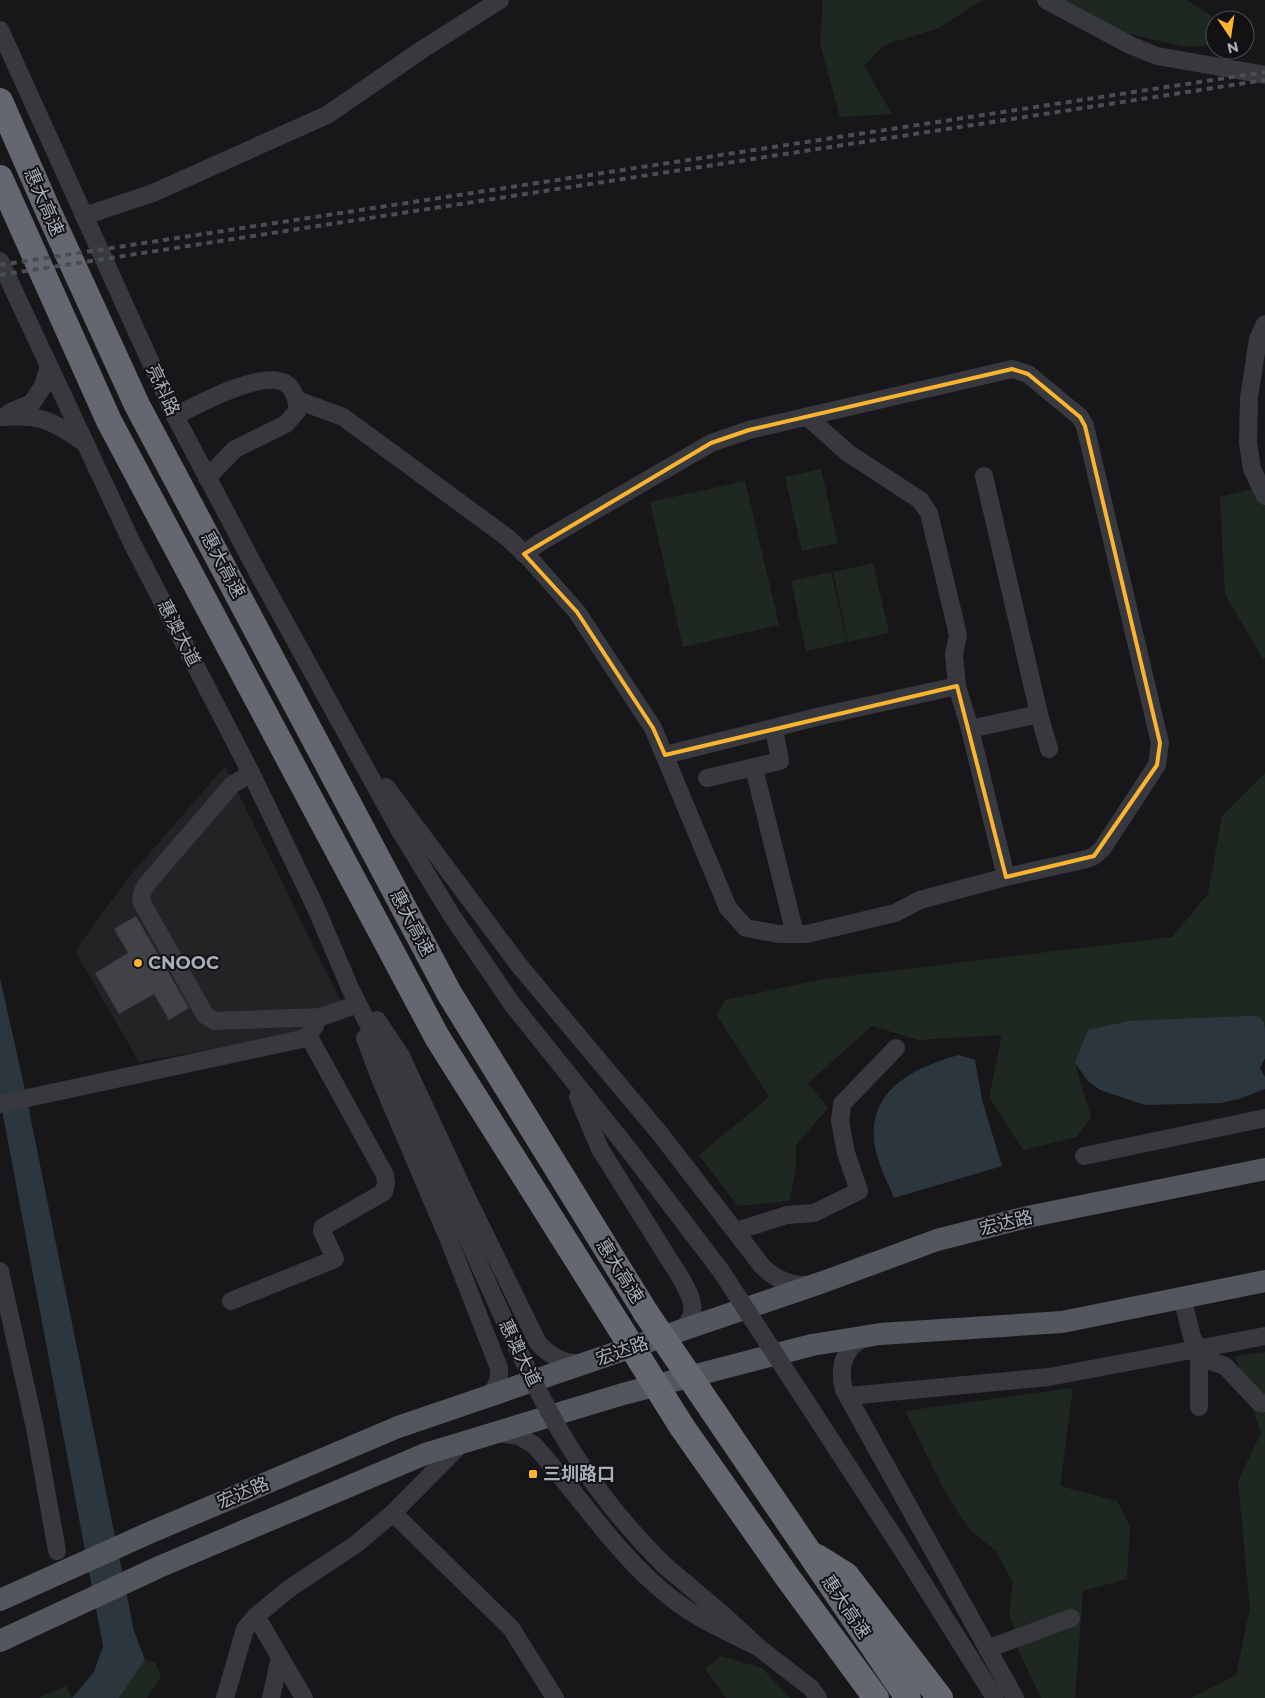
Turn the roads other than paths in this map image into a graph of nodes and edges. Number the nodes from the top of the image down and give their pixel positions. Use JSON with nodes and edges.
{"nodes":[{"id":1,"x":500,"y":0,"type":"edge"},
{"id":2,"x":1046,"y":0,"type":"edge"},
{"id":3,"x":0,"y":30,"type":"edge"},
{"id":4,"x":1265,"y":74,"type":"edge"},
{"id":5,"x":0,"y":101,"type":"edge"},
{"id":6,"x":0,"y":178,"type":"edge"},
{"id":7,"x":84,"y":216,"type":"junction"},
{"id":8,"x":0,"y":261,"type":"edge"},
{"id":9,"x":1265,"y":324,"type":"edge"},
{"id":10,"x":49,"y":366,"type":"junction"},
{"id":11,"x":297,"y":400,"type":"junction"},
{"id":12,"x":0,"y":416,"type":"edge"},
{"id":13,"x":175,"y":416,"type":"junction"},
{"id":14,"x":810,"y":416,"type":"junction"},
{"id":15,"x":86,"y":443,"type":"junction"},
{"id":16,"x":984,"y":476,"type":"dead end"},
{"id":17,"x":207,"y":478,"type":"junction"},
{"id":18,"x":1265,"y":496,"type":"edge"},
{"id":19,"x":524,"y":554,"type":"junction"},
{"id":20,"x":957,"y":686,"type":"junction"},
{"id":21,"x":1039,"y":714,"type":"junction"},
{"id":22,"x":774,"y":728,"type":"junction"},
{"id":23,"x":970,"y":729,"type":"junction"},
{"id":24,"x":350,"y":739,"type":"junction"},
{"id":25,"x":1049,"y":749,"type":"dead end"},
{"id":26,"x":665,"y":755,"type":"junction"},
{"id":27,"x":754,"y":768,"type":"junction"},
{"id":28,"x":251,"y":773,"type":"junction"},
{"id":29,"x":707,"y":778,"type":"dead end"},
{"id":30,"x":1006,"y":877,"type":"junction"},
{"id":31,"x":795,"y":934,"type":"junction"},
{"id":32,"x":358,"y":1004,"type":"junction"},
{"id":33,"x":321,"y":1018,"type":"junction"},
{"id":34,"x":308,"y":1035,"type":"junction"},
{"id":35,"x":896,"y":1048,"type":"dead end"},
{"id":36,"x":572,"y":1080,"type":"junction"},
{"id":37,"x":0,"y":1104,"type":"edge"},
{"id":38,"x":1265,"y":1118,"type":"edge"},
{"id":39,"x":1084,"y":1156,"type":"dead end"},
{"id":40,"x":1265,"y":1169,"type":"edge"},
{"id":41,"x":736,"y":1231,"type":"junction"},
{"id":42,"x":0,"y":1271,"type":"edge"},
{"id":43,"x":1265,"y":1281,"type":"edge"},
{"id":44,"x":823,"y":1282,"type":"junction"},
{"id":45,"x":1182,"y":1297,"type":"junction"},
{"id":46,"x":231,"y":1301,"type":"dead end"},
{"id":47,"x":681,"y":1330,"type":"junction"},
{"id":48,"x":880,"y":1334,"type":"junction"},
{"id":49,"x":1265,"y":1336,"type":"edge"},
{"id":50,"x":1199,"y":1353,"type":"junction"},
{"id":51,"x":586,"y":1363,"type":"junction"},
{"id":52,"x":848,"y":1396,"type":"junction"},
{"id":53,"x":479,"y":1399,"type":"junction"},
{"id":54,"x":1265,"y":1403,"type":"edge"},
{"id":55,"x":1200,"y":1407,"type":"dead end"},
{"id":56,"x":492,"y":1434,"type":"junction"},
{"id":57,"x":462,"y":1443,"type":"junction"},
{"id":58,"x":393,"y":1514,"type":"junction"},
{"id":59,"x":808,"y":1552,"type":"junction"},
{"id":60,"x":63,"y":1560,"type":"junction"},
{"id":61,"x":788,"y":1578,"type":"junction"},
{"id":62,"x":0,"y":1600,"type":"edge"},
{"id":63,"x":256,"y":1616,"type":"junction"},
{"id":64,"x":1071,"y":1618,"type":"dead end"},
{"id":65,"x":0,"y":1641,"type":"edge"},
{"id":66,"x":758,"y":1647,"type":"junction"},
{"id":67,"x":987,"y":1649,"type":"junction"},
{"id":68,"x":280,"y":1656,"type":"junction"},
{"id":69,"x":225,"y":1698,"type":"edge"},
{"id":70,"x":271,"y":1698,"type":"edge"},
{"id":71,"x":304,"y":1698,"type":"edge"},
{"id":72,"x":555,"y":1698,"type":"edge"},
{"id":73,"x":818,"y":1698,"type":"edge"},
{"id":74,"x":855,"y":1698,"type":"edge"},
{"id":75,"x":876,"y":1698,"type":"edge"},
{"id":76,"x":908,"y":1698,"type":"edge"},
{"id":77,"x":940,"y":1698,"type":"edge"},
{"id":78,"x":995,"y":1698,"type":"edge"},
{"id":79,"x":1015,"y":1698,"type":"edge"}],
"edges":[{"from":1,"to":7,"type":"street"},
{"from":2,"to":4,"type":"street"},
{"from":3,"to":7,"type":"street","name":"亮科路"},
{"from":5,"to":59,"type":"highway","name":"惠大高速","bridge":true},
{"from":6,"to":61,"type":"highway","name":"惠大高速","bridge":true},
{"from":7,"to":13,"type":"street","name":"亮科路"},
{"from":8,"to":10,"type":"street","name":"惠澳大道"},
{"from":9,"to":18,"type":"street"},
{"from":10,"to":12,"type":"street"},
{"from":10,"to":15,"type":"street","name":"惠澳大道"},
{"from":11,"to":13,"type":"street"},
{"from":11,"to":17,"type":"street"},
{"from":11,"to":19,"type":"street"},
{"from":12,"to":15,"type":"street"},
{"from":13,"to":17,"type":"street","name":"亮科路"},
{"from":14,"to":19,"type":"street"},
{"from":14,"to":20,"type":"street"},
{"from":14,"to":30,"type":"street"},
{"from":15,"to":28,"type":"street","name":"惠澳大道"},
{"from":16,"to":21,"type":"street"},
{"from":17,"to":24,"type":"street","name":"亮科路"},
{"from":19,"to":26,"type":"street"},
{"from":20,"to":22,"type":"street"},
{"from":20,"to":23,"type":"street"},
{"from":21,"to":23,"type":"street"},
{"from":21,"to":25,"type":"street"},
{"from":22,"to":26,"type":"street"},
{"from":22,"to":27,"type":"street"},
{"from":23,"to":30,"type":"street"},
{"from":24,"to":36,"type":"street"},
{"from":24,"to":41,"type":"street"},
{"from":26,"to":31,"type":"street"},
{"from":27,"to":29,"type":"street"},
{"from":27,"to":31,"type":"street"},
{"from":28,"to":32,"type":"street","name":"惠澳大道"},
{"from":28,"to":33,"type":"street"},
{"from":30,"to":31,"type":"street"},
{"from":32,"to":33,"type":"street"},
{"from":32,"to":51,"type":"street"},
{"from":32,"to":53,"type":"street"},
{"from":32,"to":66,"type":"street","name":"惠澳大道","bridge":true},
{"from":33,"to":34,"type":"street"},
{"from":34,"to":37,"type":"street"},
{"from":34,"to":46,"type":"street"},
{"from":35,"to":41,"type":"street"},
{"from":36,"to":47,"type":"street"},
{"from":36,"to":78,"type":"street","bridge":true},
{"from":38,"to":39,"type":"street"},
{"from":40,"to":44,"type":"main road","name":"宏达路"},
{"from":41,"to":44,"type":"street"},
{"from":42,"to":60,"type":"street"},
{"from":43,"to":45,"type":"main road","name":"宏达路"},
{"from":44,"to":47,"type":"main road","name":"宏达路"},
{"from":45,"to":48,"type":"main road","name":"宏达路"},
{"from":45,"to":50,"type":"street"},
{"from":47,"to":51,"type":"main road","name":"宏达路"},
{"from":48,"to":52,"type":"street"},
{"from":48,"to":56,"type":"main road","name":"宏达路"},
{"from":49,"to":50,"type":"street"},
{"from":50,"to":52,"type":"street"},
{"from":50,"to":54,"type":"street"},
{"from":50,"to":55,"type":"street"},
{"from":51,"to":53,"type":"main road","name":"宏达路"},
{"from":52,"to":67,"type":"street"},
{"from":53,"to":60,"type":"main road","name":"宏达路"},
{"from":56,"to":57,"type":"main road","name":"宏达路"},
{"from":56,"to":66,"type":"street"},
{"from":57,"to":58,"type":"street"},
{"from":57,"to":65,"type":"main road","name":"宏达路"},
{"from":58,"to":63,"type":"street"},
{"from":58,"to":72,"type":"street"},
{"from":59,"to":76,"type":"highway","name":"惠大高速"},
{"from":59,"to":77,"type":"highway"},
{"from":60,"to":62,"type":"main road","name":"宏达路"},
{"from":61,"to":74,"type":"highway"},
{"from":61,"to":75,"type":"highway","name":"惠大高速"},
{"from":63,"to":68,"type":"street"},
{"from":63,"to":69,"type":"street"},
{"from":64,"to":67,"type":"street"},
{"from":66,"to":73,"type":"street"},
{"from":67,"to":79,"type":"street"},
{"from":68,"to":70,"type":"street"},
{"from":68,"to":71,"type":"street"}]}
